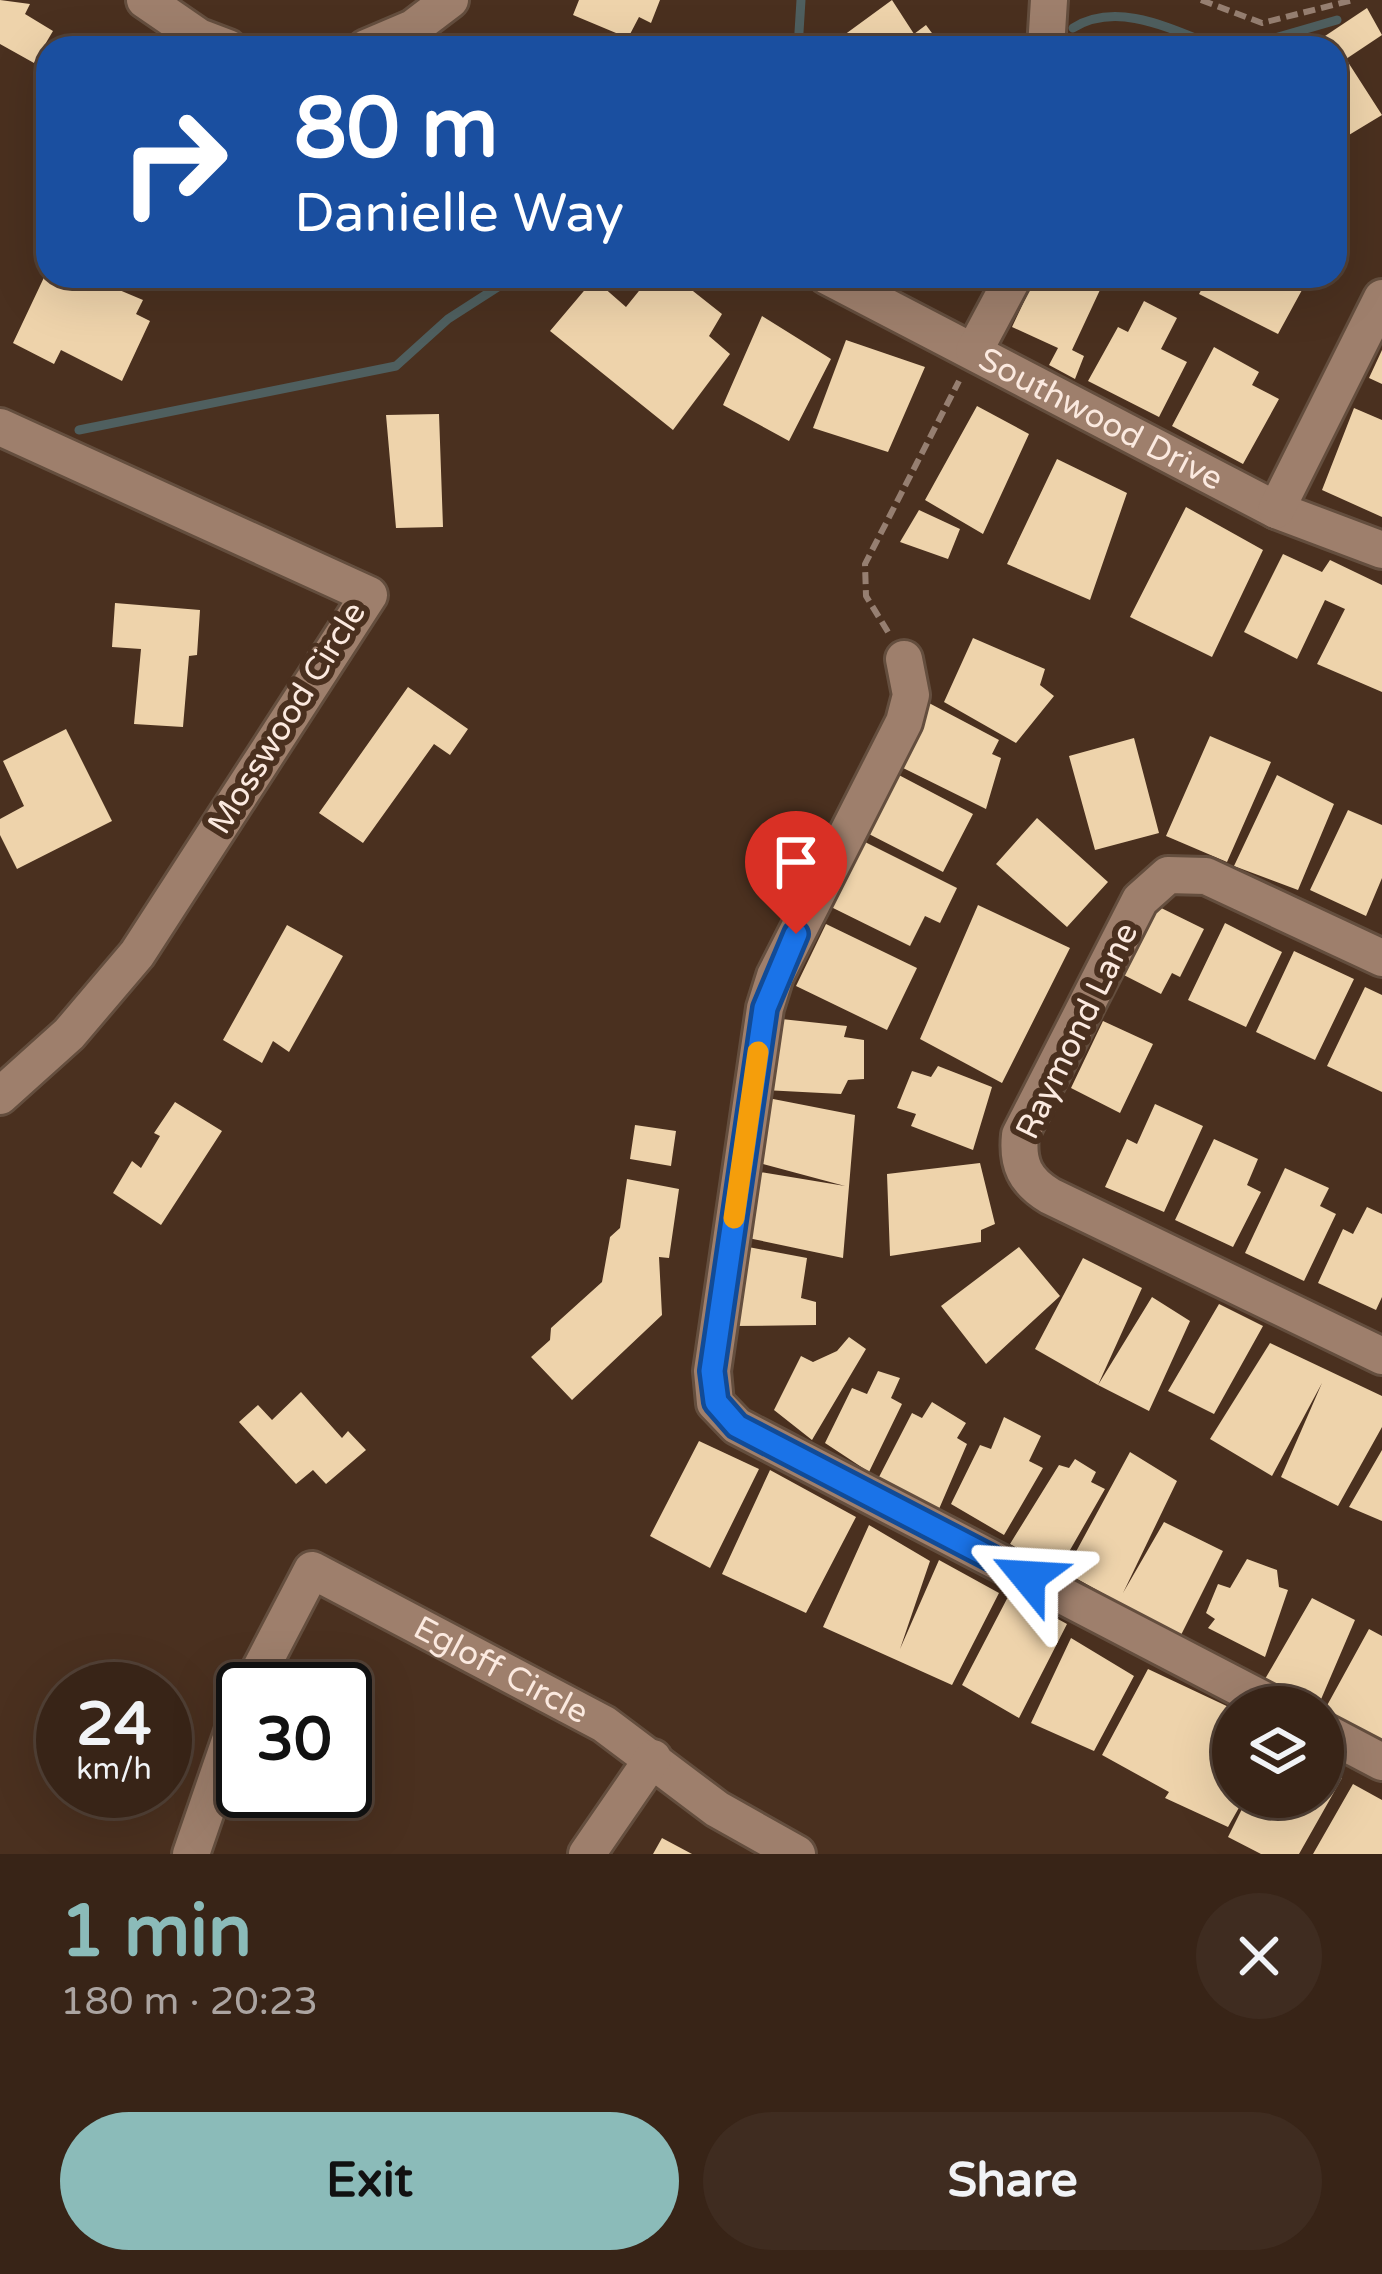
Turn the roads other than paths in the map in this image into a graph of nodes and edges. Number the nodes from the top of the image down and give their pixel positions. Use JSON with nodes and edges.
{"nodes":[{"id":1,"x":145,"y":0,"type":"edge"},
{"id":2,"x":451,"y":0,"type":"edge"},
{"id":3,"x":1049,"y":0,"type":"edge"},
{"id":4,"x":198,"y":36,"type":"edge"},
{"id":5,"x":394,"y":36,"type":"edge"},
{"id":6,"x":1047,"y":36,"type":"edge"},
{"id":7,"x":850,"y":288,"type":"edge"},
{"id":8,"x":1008,"y":288,"type":"edge"},
{"id":9,"x":1382,"y":298,"type":"edge"},
{"id":10,"x":974,"y":352,"type":"junction"},
{"id":11,"x":0,"y":427,"type":"edge"},
{"id":12,"x":1276,"y":510,"type":"junction"},
{"id":13,"x":1382,"y":550,"type":"edge"},
{"id":14,"x":904,"y":659,"type":"road end"},
{"id":15,"x":1382,"y":958,"type":"edge"},
{"id":16,"x":0,"y":1096,"type":"edge"},
{"id":17,"x":1382,"y":1356,"type":"edge"},
{"id":18,"x":264,"y":1662,"type":"edge"},
{"id":19,"x":1237,"y":1686,"type":"edge"},
{"id":20,"x":1344,"y":1742,"type":"edge"},
{"id":21,"x":653,"y":1758,"type":"junction"},
{"id":22,"x":1382,"y":1762,"type":"edge"},
{"id":23,"x":216,"y":1781,"type":"edge"},
{"id":24,"x":191,"y":1854,"type":"edge"},
{"id":25,"x":587,"y":1854,"type":"edge"},
{"id":26,"x":797,"y":1854,"type":"edge"}],
"edges":[{"from":1,"to":4,"type":"street"},
{"from":2,"to":5,"type":"street"},
{"from":3,"to":6,"type":"street"},
{"from":7,"to":10,"type":"street","name":"Southwood Drive"},
{"from":8,"to":10,"type":"street"},
{"from":9,"to":12,"type":"street"},
{"from":10,"to":12,"type":"street","name":"Southwood Drive"},
{"from":11,"to":16,"type":"street","name":"Mosswood Circle"},
{"from":12,"to":13,"type":"street","name":"Southwood Drive"},
{"from":14,"to":19,"type":"street"},
{"from":15,"to":17,"type":"street","name":"Raymond Lane"},
{"from":18,"to":21,"type":"street","name":"Egloff Circle"},
{"from":20,"to":22,"type":"street"},
{"from":21,"to":25,"type":"street"},
{"from":21,"to":26,"type":"street","name":"Egloff Circle"},
{"from":23,"to":24,"type":"street"}]}
